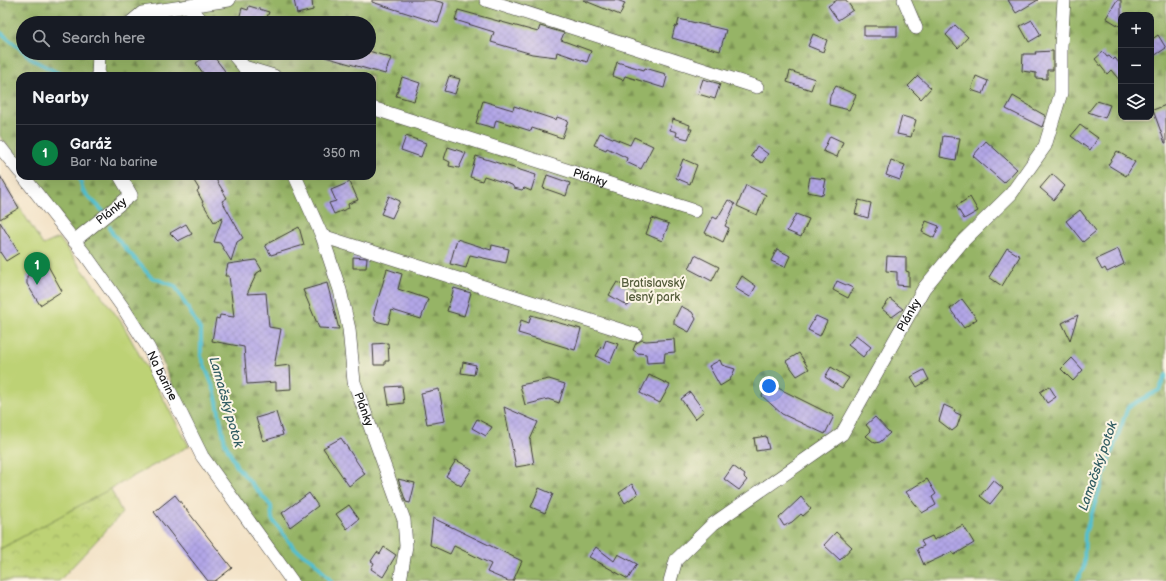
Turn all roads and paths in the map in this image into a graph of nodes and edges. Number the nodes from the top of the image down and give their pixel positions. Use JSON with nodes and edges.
{"nodes":[{"id":1,"x":229,"y":0,"type":"edge"},
{"id":2,"x":486,"y":0,"type":"edge"},
{"id":3,"x":904,"y":0,"type":"edge"},
{"id":4,"x":1064,"y":0,"type":"edge"},
{"id":5,"x":189,"y":7,"type":"junction"},
{"id":6,"x":138,"y":16,"type":"edge"},
{"id":7,"x":197,"y":16,"type":"edge"},
{"id":8,"x":916,"y":28,"type":"dead end"},
{"id":9,"x":99,"y":60,"type":"edge"},
{"id":10,"x":237,"y":60,"type":"edge"},
{"id":11,"x":246,"y":71,"type":"edge"},
{"id":12,"x":98,"y":72,"type":"edge"},
{"id":13,"x":757,"y":87,"type":"dead end"},
{"id":14,"x":376,"y":109,"type":"edge"},
{"id":15,"x":0,"y":146,"type":"edge"},
{"id":16,"x":16,"y":167,"type":"edge"},
{"id":17,"x":26,"y":180,"type":"edge"},
{"id":18,"x":122,"y":180,"type":"edge"},
{"id":19,"x":297,"y":180,"type":"edge"},
{"id":20,"x":695,"y":211,"type":"dead end"},
{"id":21,"x":322,"y":236,"type":"junction"},
{"id":22,"x":74,"y":241,"type":"junction"},
{"id":23,"x":636,"y":335,"type":"dead end"},
{"id":24,"x":292,"y":581,"type":"edge"},
{"id":25,"x":400,"y":581,"type":"edge"},
{"id":26,"x":670,"y":581,"type":"edge"}],
"edges":[{"from":1,"to":5,"type":"street"},
{"from":2,"to":13,"type":"street"},
{"from":3,"to":8,"type":"street"},
{"from":4,"to":26,"type":"street","name":"Plánky"},
{"from":5,"to":6,"type":"street"},
{"from":5,"to":7,"type":"street"},
{"from":9,"to":12,"type":"street"},
{"from":10,"to":11,"type":"street"},
{"from":14,"to":20,"type":"street","name":"Plánky"},
{"from":15,"to":16,"type":"street"},
{"from":17,"to":22,"type":"street","name":"Na barine"},
{"from":18,"to":22,"type":"street","name":"Plánky"},
{"from":19,"to":21,"type":"street","name":"Plánky"},
{"from":21,"to":23,"type":"street"},
{"from":21,"to":25,"type":"street","name":"Plánky"},
{"from":22,"to":24,"type":"street","name":"Na barine"}]}
